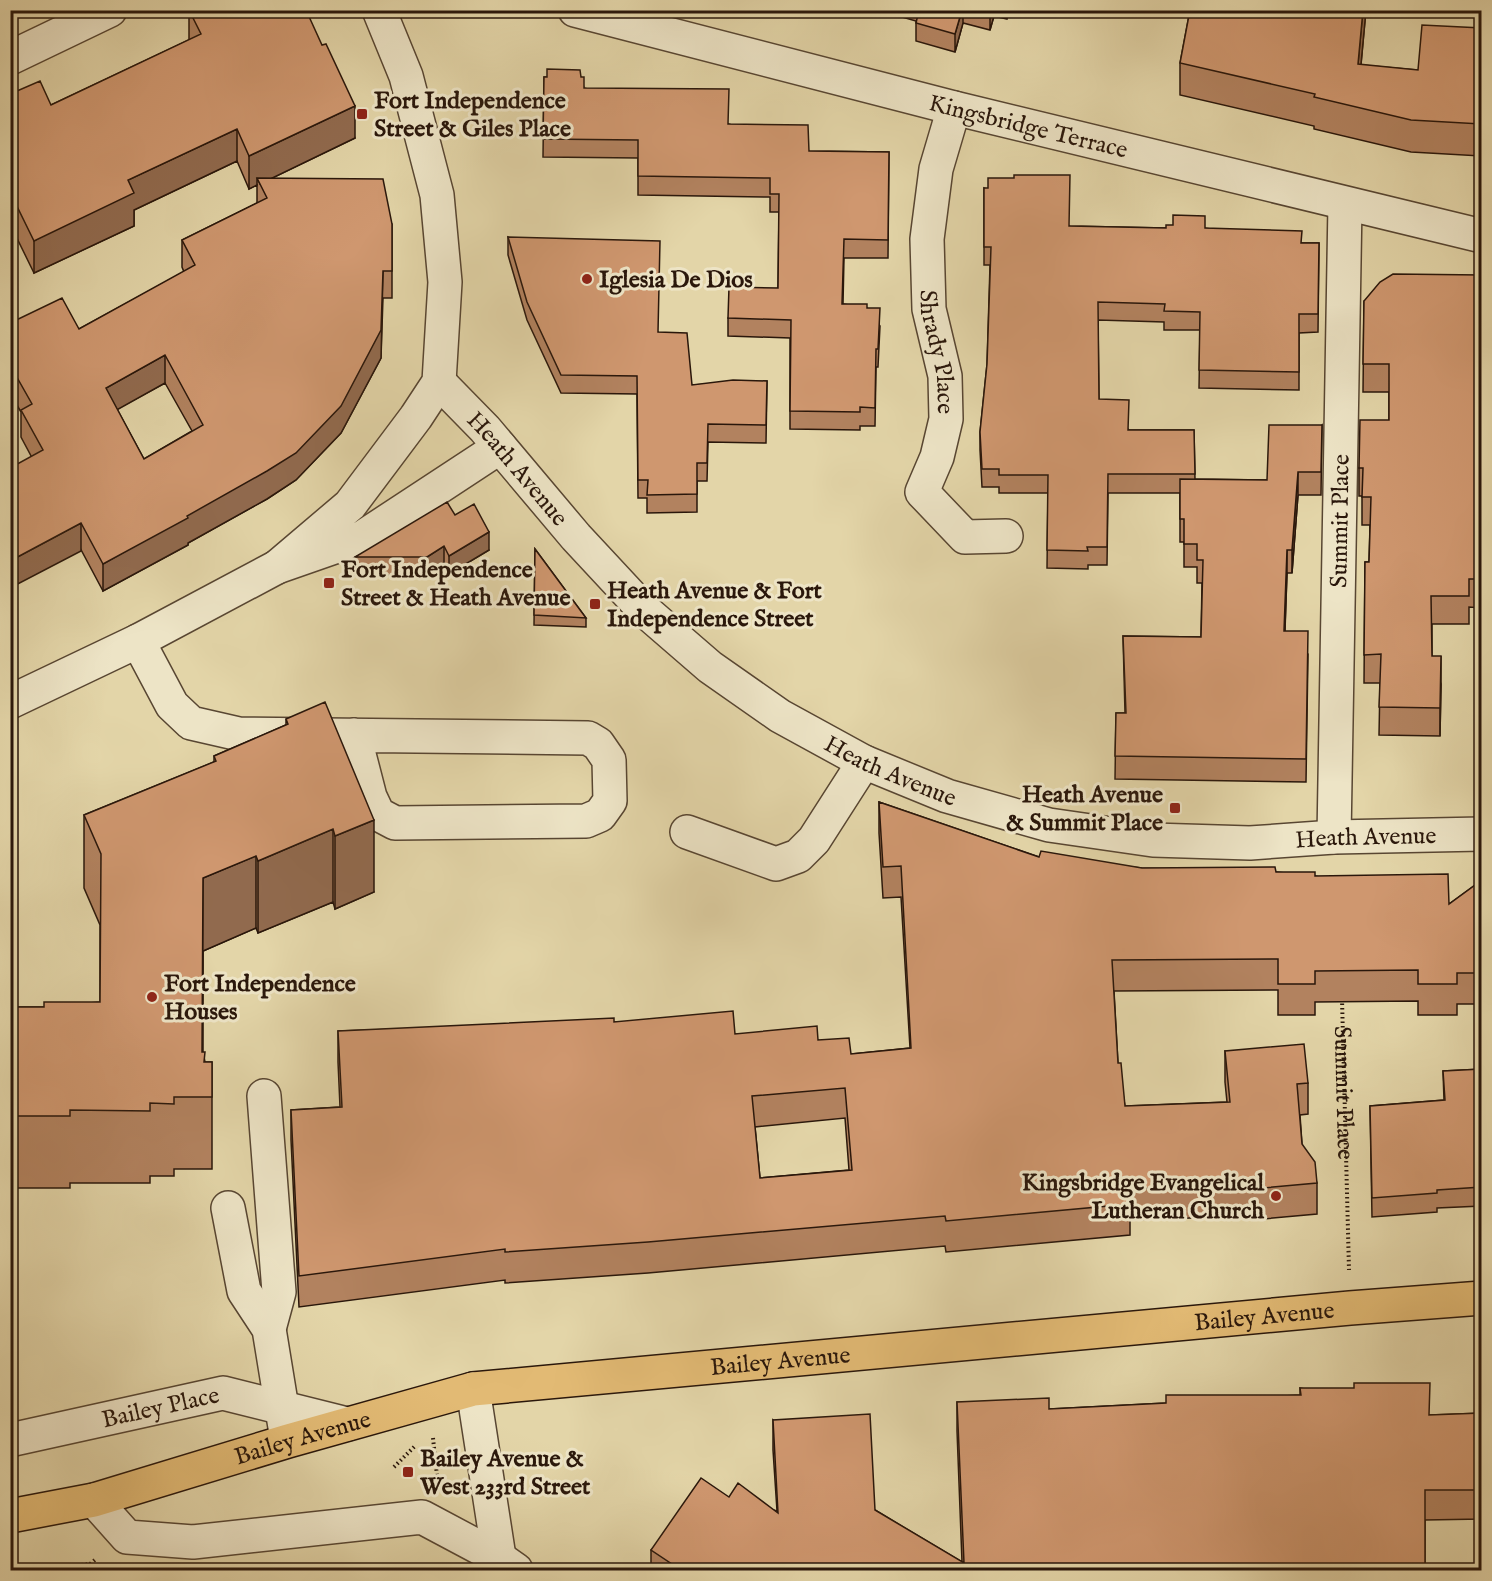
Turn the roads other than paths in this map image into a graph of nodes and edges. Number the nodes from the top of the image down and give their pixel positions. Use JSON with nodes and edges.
{"nodes":[{"id":1,"x":110,"y":10,"type":"edge"},
{"id":2,"x":379,"y":10,"type":"edge"},
{"id":3,"x":575,"y":10,"type":"edge"},
{"id":4,"x":10,"y":58,"type":"edge"},
{"id":5,"x":954,"y":108,"type":"junction"},
{"id":6,"x":1345,"y":204,"type":"junction"},
{"id":7,"x":1482,"y":236,"type":"edge"},
{"id":8,"x":439,"y":382,"type":"junction"},
{"id":9,"x":500,"y":447,"type":"junction"},
{"id":10,"x":1006,"y":536,"type":"dead end"},
{"id":11,"x":277,"y":567,"type":"junction"},
{"id":12,"x":138,"y":641,"type":"junction"},
{"id":13,"x":10,"y":702,"type":"edge"},
{"id":14,"x":354,"y":735,"type":"junction"},
{"id":15,"x":864,"y":762,"type":"junction"},
{"id":16,"x":687,"y":832,"type":"dead end"},
{"id":17,"x":1482,"y":834,"type":"edge"},
{"id":18,"x":1334,"y":837,"type":"junction"},
{"id":19,"x":264,"y":1096,"type":"dead end"},
{"id":20,"x":228,"y":1208,"type":"dead end"},
{"id":21,"x":1482,"y":1298,"type":"edge"},
{"id":22,"x":269,"y":1329,"type":"junction"},
{"id":23,"x":473,"y":1389,"type":"junction"},
{"id":24,"x":282,"y":1408,"type":"junction"},
{"id":25,"x":347,"y":1424,"type":"junction"},
{"id":26,"x":10,"y":1440,"type":"edge"},
{"id":27,"x":288,"y":1441,"type":"junction"},
{"id":28,"x":94,"y":1500,"type":"junction"},
{"id":29,"x":10,"y":1516,"type":"edge"},
{"id":30,"x":505,"y":1566,"type":"edge"}],
"edges":[{"from":1,"to":4,"type":"street"},
{"from":2,"to":8,"type":"street"},
{"from":3,"to":5,"type":"street","name":"Kingsbridge Terrace"},
{"from":5,"to":6,"type":"street","name":"Kingsbridge Terrace"},
{"from":5,"to":10,"type":"street","name":"Shrady Place"},
{"from":6,"to":7,"type":"street","name":"Kingsbridge Terrace"},
{"from":6,"to":18,"type":"street","name":"Summit Place"},
{"from":8,"to":9,"type":"street","name":"Heath Avenue"},
{"from":8,"to":11,"type":"street"},
{"from":9,"to":11,"type":"street"},
{"from":9,"to":15,"type":"street","name":"Heath Avenue"},
{"from":11,"to":12,"type":"street"},
{"from":12,"to":13,"type":"street"},
{"from":12,"to":14,"type":"street"},
{"from":14,"to":14,"type":"street"},
{"from":15,"to":16,"type":"street"},
{"from":15,"to":18,"type":"street","name":"Heath Avenue"},
{"from":17,"to":18,"type":"street","name":"Heath Avenue"},
{"from":19,"to":22,"type":"street"},
{"from":20,"to":22,"type":"street"},
{"from":21,"to":23,"type":"main road","name":"Bailey Avenue"},
{"from":22,"to":24,"type":"street"},
{"from":23,"to":25,"type":"main road","name":"Bailey Avenue"},
{"from":23,"to":30,"type":"street"},
{"from":24,"to":25,"type":"street","name":"Bailey Place"},
{"from":24,"to":26,"type":"street","name":"Bailey Place"},
{"from":24,"to":27,"type":"street"},
{"from":25,"to":27,"type":"main road","name":"Bailey Avenue"},
{"from":27,"to":28,"type":"main road","name":"Bailey Avenue"},
{"from":28,"to":29,"type":"main road","name":"Bailey Avenue"},
{"from":28,"to":30,"type":"street"}]}
